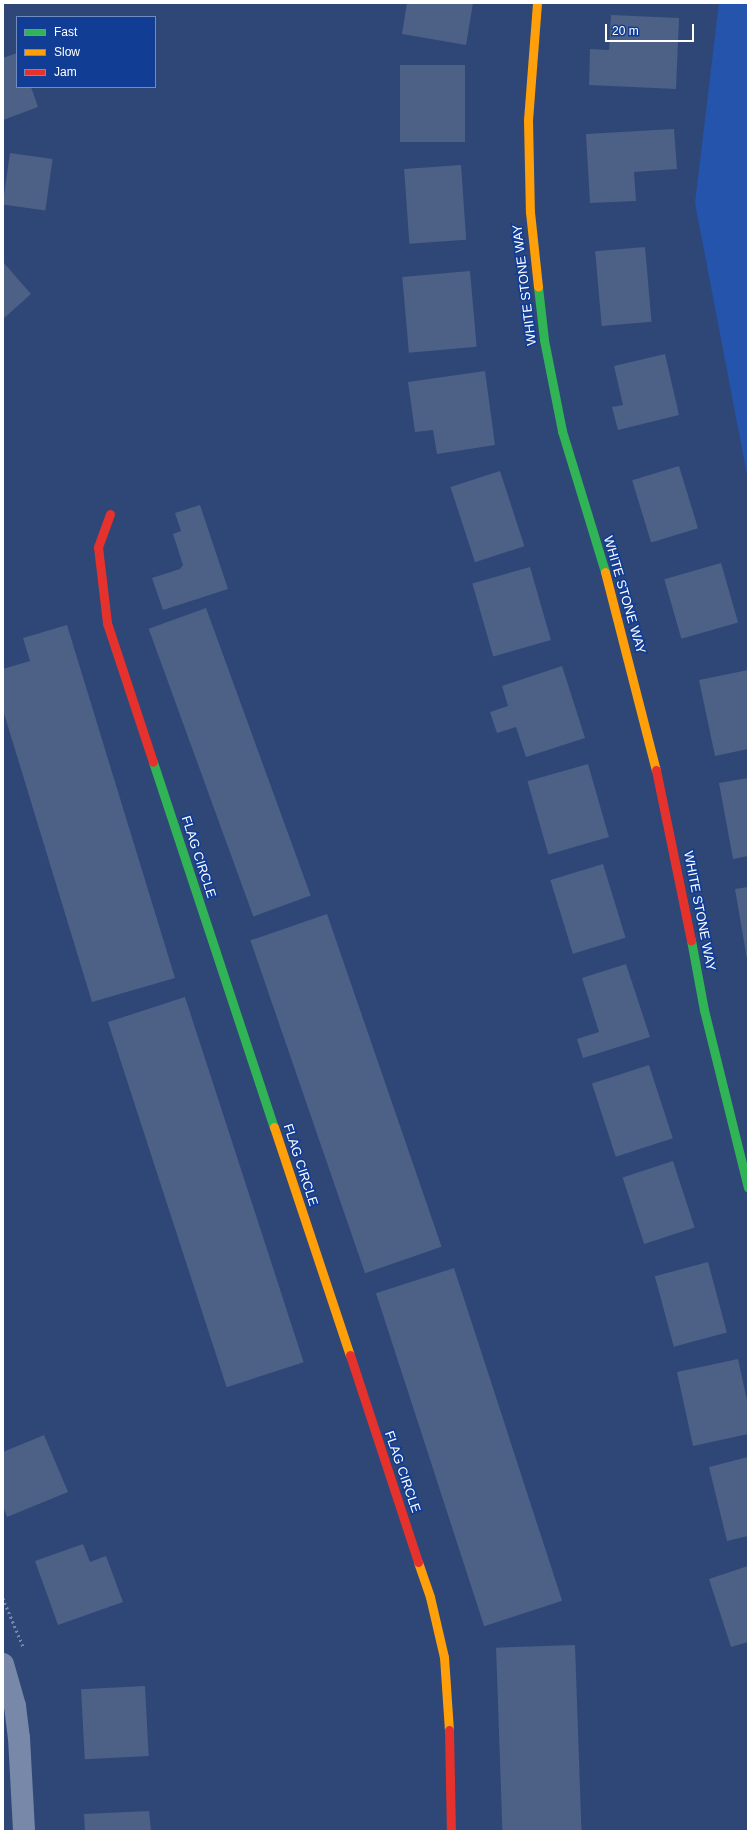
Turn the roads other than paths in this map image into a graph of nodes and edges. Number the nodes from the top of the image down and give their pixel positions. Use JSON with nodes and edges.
{"nodes":[{"id":1,"x":537,"y":3,"type":"edge"},
{"id":2,"x":110,"y":514,"type":"dead end"},
{"id":3,"x":748,"y":1188,"type":"edge"},
{"id":4,"x":3,"y":1664,"type":"edge"},
{"id":5,"x":24,"y":1831,"type":"edge"},
{"id":6,"x":451,"y":1831,"type":"edge"}],
"edges":[{"from":1,"to":3,"type":"street","name":"WHITE STONE WAY"},
{"from":2,"to":6,"type":"street","name":"FLAG CIRCLE"},
{"from":4,"to":5,"type":"street"}]}
